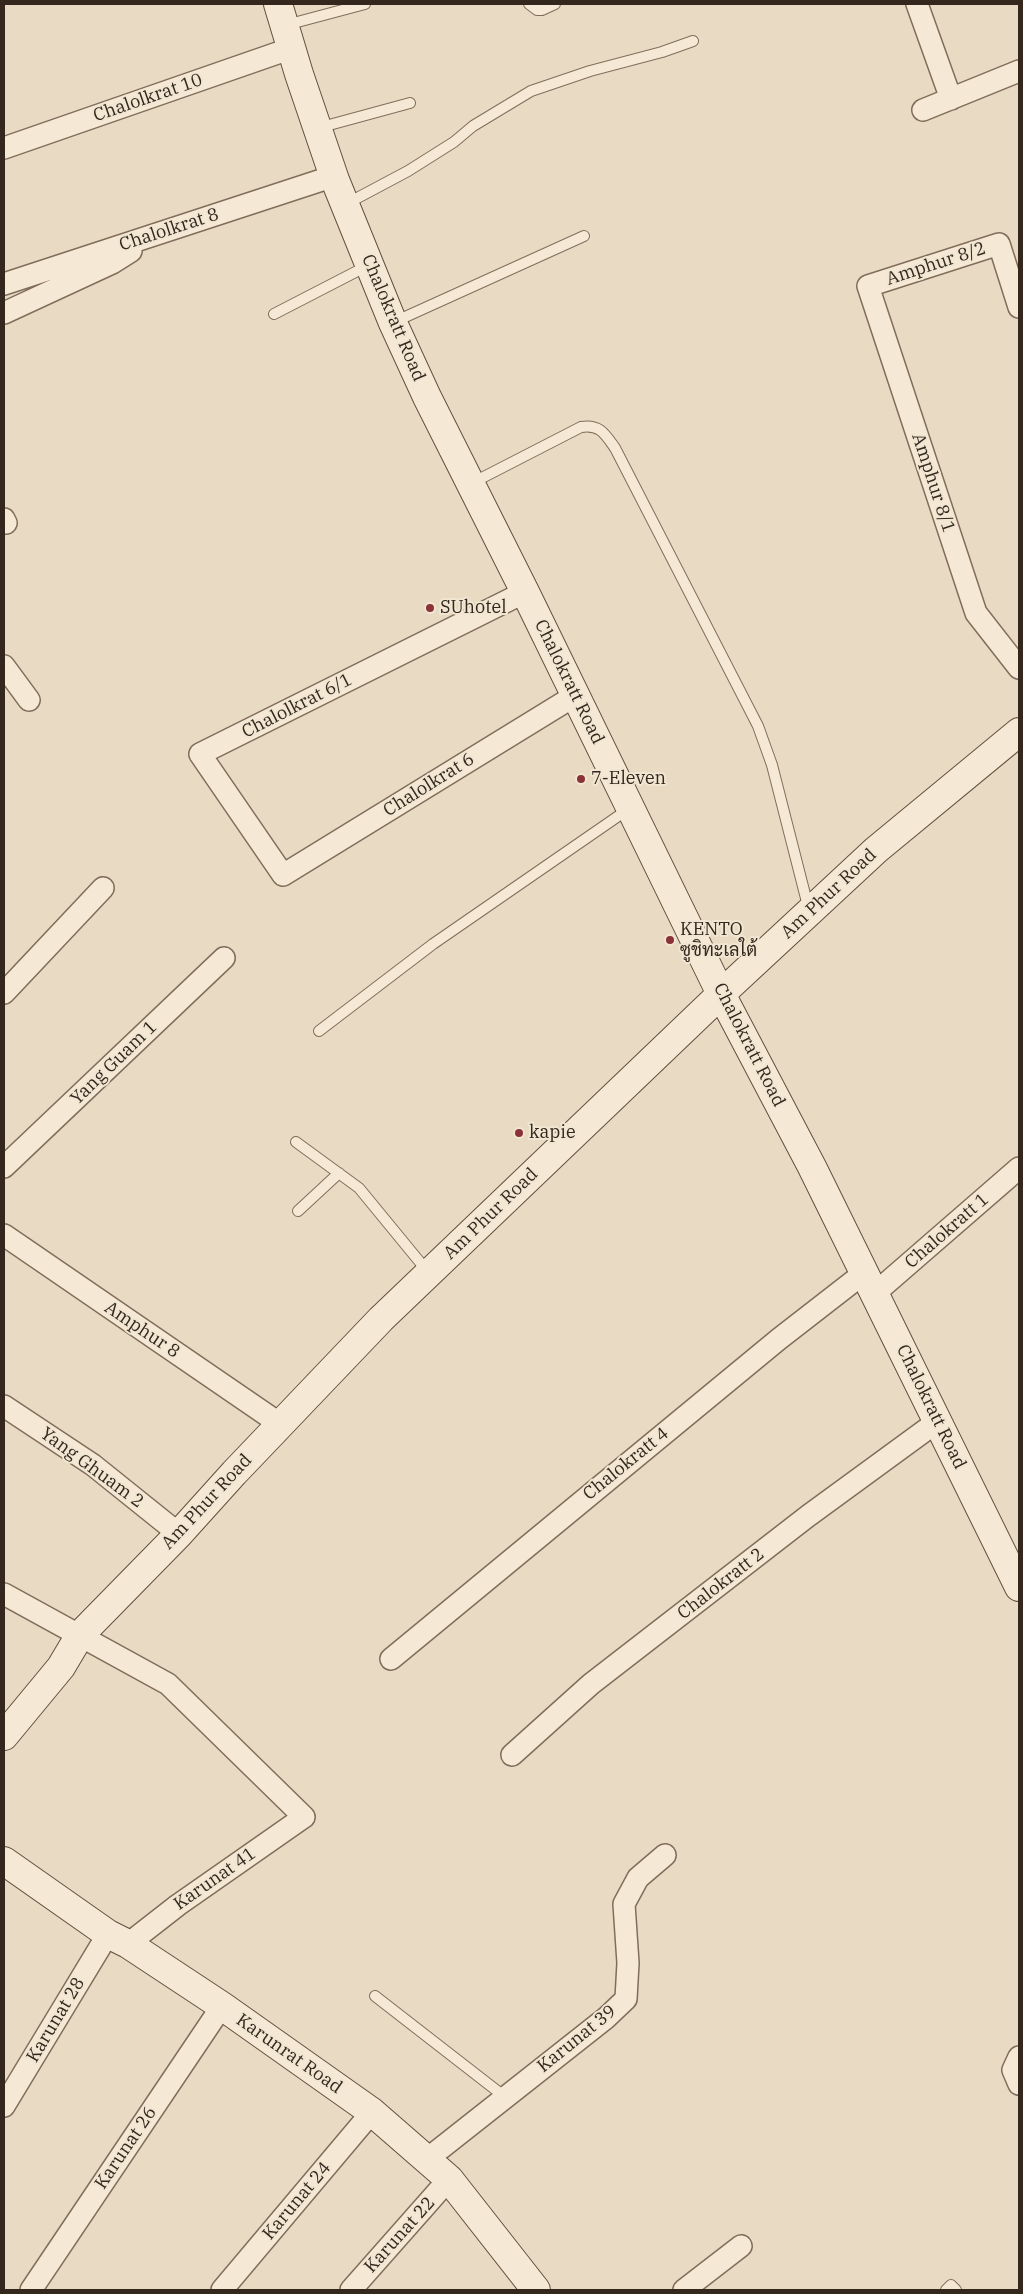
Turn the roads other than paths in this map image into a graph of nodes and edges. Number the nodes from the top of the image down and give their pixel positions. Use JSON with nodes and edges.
{"nodes":[{"id":1,"x":365,"y":4,"type":"edge"},
{"id":2,"x":528,"y":4,"type":"edge"},
{"id":3,"x":555,"y":4,"type":"edge"},
{"id":4,"x":918,"y":4,"type":"edge"},
{"id":5,"x":285,"y":26,"type":"edge"},
{"id":6,"x":693,"y":41,"type":"dead end"},
{"id":7,"x":1019,"y":71,"type":"edge"},
{"id":8,"x":950,"y":99,"type":"junction"},
{"id":9,"x":410,"y":103,"type":"dead end"},
{"id":10,"x":923,"y":110,"type":"dead end"},
{"id":11,"x":317,"y":129,"type":"junction"},
{"id":12,"x":4,"y":148,"type":"edge"},
{"id":13,"x":334,"y":176,"type":"junction"},
{"id":14,"x":345,"y":204,"type":"junction"},
{"id":15,"x":160,"y":232,"type":"junction"},
{"id":16,"x":584,"y":236,"type":"dead end"},
{"id":17,"x":370,"y":265,"type":"junction"},
{"id":18,"x":4,"y":284,"type":"edge"},
{"id":19,"x":868,"y":286,"type":"joint"},
{"id":20,"x":1019,"y":306,"type":"edge"},
{"id":21,"x":4,"y":313,"type":"edge"},
{"id":22,"x":274,"y":314,"type":"dead end"},
{"id":23,"x":393,"y":323,"type":"junction"},
{"id":24,"x":472,"y":484,"type":"junction"},
{"id":25,"x":525,"y":592,"type":"junction"},
{"id":26,"x":4,"y":666,"type":"edge"},
{"id":27,"x":1019,"y":668,"type":"edge"},
{"id":28,"x":576,"y":695,"type":"junction"},
{"id":29,"x":29,"y":700,"type":"dead end"},
{"id":30,"x":1019,"y":732,"type":"edge"},
{"id":31,"x":630,"y":807,"type":"junction"},
{"id":32,"x":282,"y":875,"type":"joint"},
{"id":33,"x":103,"y":888,"type":"dead end"},
{"id":34,"x":809,"y":912,"type":"junction"},
{"id":35,"x":224,"y":958,"type":"dead end"},
{"id":36,"x":4,"y":993,"type":"edge"},
{"id":37,"x":722,"y":994,"type":"junction"},
{"id":38,"x":319,"y":1031,"type":"dead end"},
{"id":39,"x":296,"y":1142,"type":"dead end"},
{"id":40,"x":4,"y":1167,"type":"edge"},
{"id":41,"x":1019,"y":1168,"type":"edge"},
{"id":42,"x":339,"y":1173,"type":"junction"},
{"id":43,"x":298,"y":1211,"type":"dead end"},
{"id":44,"x":4,"y":1236,"type":"edge"},
{"id":45,"x":429,"y":1273,"type":"junction"},
{"id":46,"x":869,"y":1283,"type":"junction"},
{"id":47,"x":4,"y":1406,"type":"edge"},
{"id":48,"x":938,"y":1421,"type":"junction"},
{"id":49,"x":280,"y":1424,"type":"junction"},
{"id":50,"x":179,"y":1534,"type":"junction"},
{"id":51,"x":1019,"y":1586,"type":"edge"},
{"id":52,"x":4,"y":1594,"type":"edge"},
{"id":53,"x":80,"y":1635,"type":"junction"},
{"id":54,"x":391,"y":1659,"type":"dead end"},
{"id":55,"x":4,"y":1736,"type":"edge"},
{"id":56,"x":512,"y":1756,"type":"dead end"},
{"id":57,"x":665,"y":1855,"type":"dead end"},
{"id":58,"x":4,"y":1861,"type":"edge"},
{"id":59,"x":118,"y":1939,"type":"junction"},
{"id":60,"x":375,"y":1996,"type":"dead end"},
{"id":61,"x":222,"y":2006,"type":"junction"},
{"id":62,"x":1019,"y":2057,"type":"edge"},
{"id":63,"x":1019,"y":2084,"type":"edge"},
{"id":64,"x":504,"y":2097,"type":"junction"},
{"id":65,"x":4,"y":2106,"type":"edge"},
{"id":66,"x":372,"y":2112,"type":"junction"},
{"id":67,"x":426,"y":2160,"type":"junction"},
{"id":68,"x":449,"y":2179,"type":"junction"},
{"id":69,"x":741,"y":2246,"type":"dead end"},
{"id":70,"x":529,"y":2288,"type":"edge"},
{"id":71,"x":30,"y":2290,"type":"edge"},
{"id":72,"x":222,"y":2290,"type":"edge"},
{"id":73,"x":351,"y":2290,"type":"edge"},
{"id":74,"x":684,"y":2290,"type":"edge"},
{"id":75,"x":946,"y":2290,"type":"edge"},
{"id":76,"x":956,"y":2290,"type":"edge"}],
"edges":[{"from":1,"to":5,"type":"lane"},
{"from":2,"to":3,"type":"lane"},
{"from":4,"to":8,"type":"street"},
{"from":5,"to":11,"type":"street","name":"Chalokratt Road"},
{"from":5,"to":12,"type":"street","name":"Chalolkrat 10"},
{"from":6,"to":14,"type":"lane"},
{"from":7,"to":8,"type":"street"},
{"from":8,"to":10,"type":"street"},
{"from":9,"to":11,"type":"lane"},
{"from":11,"to":13,"type":"street","name":"Chalokratt Road"},
{"from":13,"to":14,"type":"street","name":"Chalokratt Road"},
{"from":13,"to":15,"type":"street","name":"Chalolkrat 8"},
{"from":14,"to":17,"type":"street","name":"Chalokratt Road"},
{"from":15,"to":18,"type":"street","name":"Chalolkrat 8"},
{"from":15,"to":21,"type":"street"},
{"from":16,"to":23,"type":"lane"},
{"from":17,"to":22,"type":"lane"},
{"from":17,"to":23,"type":"street","name":"Chalokratt Road"},
{"from":19,"to":20,"type":"street","name":"Amphur 8/2"},
{"from":19,"to":27,"type":"street","name":"Amphur 8/1"},
{"from":23,"to":24,"type":"street","name":"Chalokratt Road"},
{"from":24,"to":25,"type":"street","name":"Chalokratt Road"},
{"from":24,"to":34,"type":"lane"},
{"from":25,"to":28,"type":"street","name":"Chalokratt Road"},
{"from":25,"to":32,"type":"street","name":"Chalolkrat 6/1"},
{"from":26,"to":29,"type":"street"},
{"from":28,"to":31,"type":"street","name":"Chalokratt Road"},
{"from":28,"to":32,"type":"street","name":"Chalolkrat 6"},
{"from":30,"to":34,"type":"street","name":"Am Phur Road"},
{"from":31,"to":37,"type":"street","name":"Chalokratt Road"},
{"from":31,"to":38,"type":"lane"},
{"from":33,"to":36,"type":"street"},
{"from":34,"to":37,"type":"street","name":"Am Phur Road"},
{"from":35,"to":40,"type":"street","name":"Yang Guam 1"},
{"from":37,"to":45,"type":"street","name":"Am Phur Road"},
{"from":37,"to":46,"type":"street","name":"Chalokratt Road"},
{"from":39,"to":42,"type":"lane"},
{"from":41,"to":46,"type":"street","name":"Chalokratt 1"},
{"from":42,"to":43,"type":"lane"},
{"from":42,"to":45,"type":"lane"},
{"from":44,"to":49,"type":"street","name":"Amphur 8"},
{"from":45,"to":49,"type":"street","name":"Am Phur Road"},
{"from":46,"to":48,"type":"street","name":"Chalokratt Road"},
{"from":46,"to":54,"type":"street","name":"Chalokratt 4"},
{"from":47,"to":50,"type":"street","name":"Yang Ghuam 2"},
{"from":48,"to":51,"type":"street","name":"Chalokratt Road"},
{"from":48,"to":56,"type":"street","name":"Chalokratt 2"},
{"from":49,"to":50,"type":"street","name":"Am Phur Road"},
{"from":50,"to":53,"type":"street","name":"Am Phur Road"},
{"from":52,"to":53,"type":"street"},
{"from":53,"to":55,"type":"street","name":"Am Phur Road"},
{"from":53,"to":59,"type":"street","name":"Karunat 41"},
{"from":57,"to":64,"type":"street","name":"Karunat 39"},
{"from":58,"to":59,"type":"street","name":"Karunrat Road"},
{"from":59,"to":61,"type":"street","name":"Karunrat Road"},
{"from":59,"to":65,"type":"street","name":"Karunat 28"},
{"from":60,"to":64,"type":"lane"},
{"from":61,"to":66,"type":"street","name":"Karunrat Road"},
{"from":61,"to":71,"type":"street","name":"Karunat 26"},
{"from":62,"to":63,"type":"street"},
{"from":64,"to":67,"type":"street","name":"Karunat 39"},
{"from":66,"to":67,"type":"street","name":"Karunrat Road"},
{"from":66,"to":72,"type":"street","name":"Karunat 24"},
{"from":67,"to":68,"type":"street","name":"Karunrat Road"},
{"from":68,"to":70,"type":"street","name":"Karunrat Road"},
{"from":68,"to":73,"type":"street","name":"Karunat 22"},
{"from":69,"to":74,"type":"street"},
{"from":75,"to":76,"type":"lane"}]}
